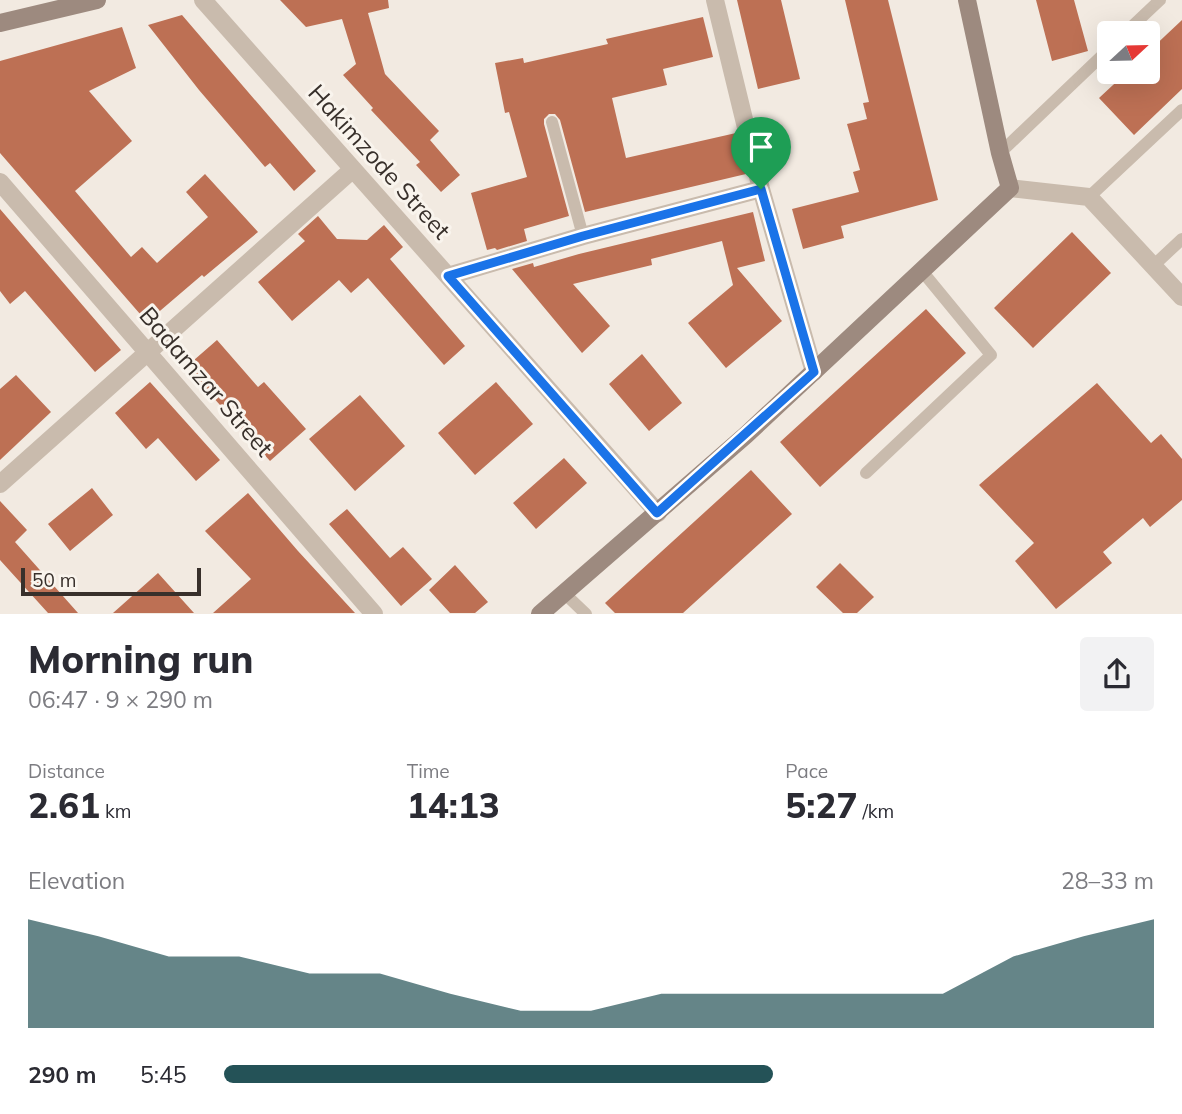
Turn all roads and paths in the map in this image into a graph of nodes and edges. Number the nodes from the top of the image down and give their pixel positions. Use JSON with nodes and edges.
{"nodes":[{"id":1,"x":97,"y":0,"type":"edge"},
{"id":2,"x":203,"y":0,"type":"edge"},
{"id":3,"x":715,"y":0,"type":"edge"},
{"id":4,"x":967,"y":0,"type":"edge"},
{"id":5,"x":1160,"y":0,"type":"edge"},
{"id":6,"x":1138,"y":21,"type":"edge"},
{"id":7,"x":0,"y":23,"type":"edge"},
{"id":8,"x":1097,"y":60,"type":"edge"},
{"id":9,"x":1182,"y":110,"type":"edge"},
{"id":10,"x":552,"y":122,"type":"dead end"},
{"id":11,"x":1000,"y":153,"type":"junction"},
{"id":12,"x":352,"y":170,"type":"junction"},
{"id":13,"x":0,"y":182,"type":"edge"},
{"id":14,"x":1010,"y":188,"type":"junction"},
{"id":15,"x":761,"y":189,"type":"junction"},
{"id":16,"x":1089,"y":197,"type":"junction"},
{"id":17,"x":583,"y":236,"type":"junction"},
{"id":18,"x":1182,"y":239,"type":"edge"},
{"id":19,"x":1153,"y":266,"type":"junction"},
{"id":20,"x":922,"y":271,"type":"junction"},
{"id":21,"x":448,"y":276,"type":"junction"},
{"id":22,"x":1182,"y":297,"type":"edge"},
{"id":23,"x":148,"y":352,"type":"junction"},
{"id":24,"x":814,"y":372,"type":"junction"},
{"id":25,"x":866,"y":472,"type":"dead end"},
{"id":26,"x":0,"y":484,"type":"edge"},
{"id":27,"x":657,"y":513,"type":"junction"},
{"id":28,"x":563,"y":592,"type":"junction"},
{"id":29,"x":374,"y":614,"type":"edge"},
{"id":30,"x":540,"y":614,"type":"edge"},
{"id":31,"x":586,"y":614,"type":"edge"}],
"edges":[{"from":1,"to":7,"type":"street"},
{"from":2,"to":12,"type":"street","name":"Hakimzode Street"},
{"from":3,"to":15,"type":"street"},
{"from":4,"to":11,"type":"street"},
{"from":5,"to":6,"type":"lane"},
{"from":8,"to":11,"type":"lane"},
{"from":9,"to":16,"type":"lane"},
{"from":10,"to":17,"type":"lane"},
{"from":11,"to":14,"type":"street"},
{"from":12,"to":21,"type":"street","name":"Hakimzode Street"},
{"from":12,"to":23,"type":"street"},
{"from":13,"to":23,"type":"street","name":"Badamzar Street"},
{"from":14,"to":16,"type":"street"},
{"from":14,"to":20,"type":"street"},
{"from":15,"to":17,"type":"street"},
{"from":15,"to":24,"type":"street"},
{"from":16,"to":19,"type":"street"},
{"from":17,"to":21,"type":"street"},
{"from":18,"to":19,"type":"lane"},
{"from":19,"to":22,"type":"street"},
{"from":20,"to":24,"type":"street"},
{"from":20,"to":25,"type":"lane"},
{"from":21,"to":27,"type":"street","name":"Hakimzode Street"},
{"from":23,"to":26,"type":"street"},
{"from":23,"to":29,"type":"street","name":"Badamzar Street"},
{"from":24,"to":27,"type":"street"},
{"from":27,"to":28,"type":"street"},
{"from":28,"to":30,"type":"street"},
{"from":28,"to":31,"type":"lane"}]}
